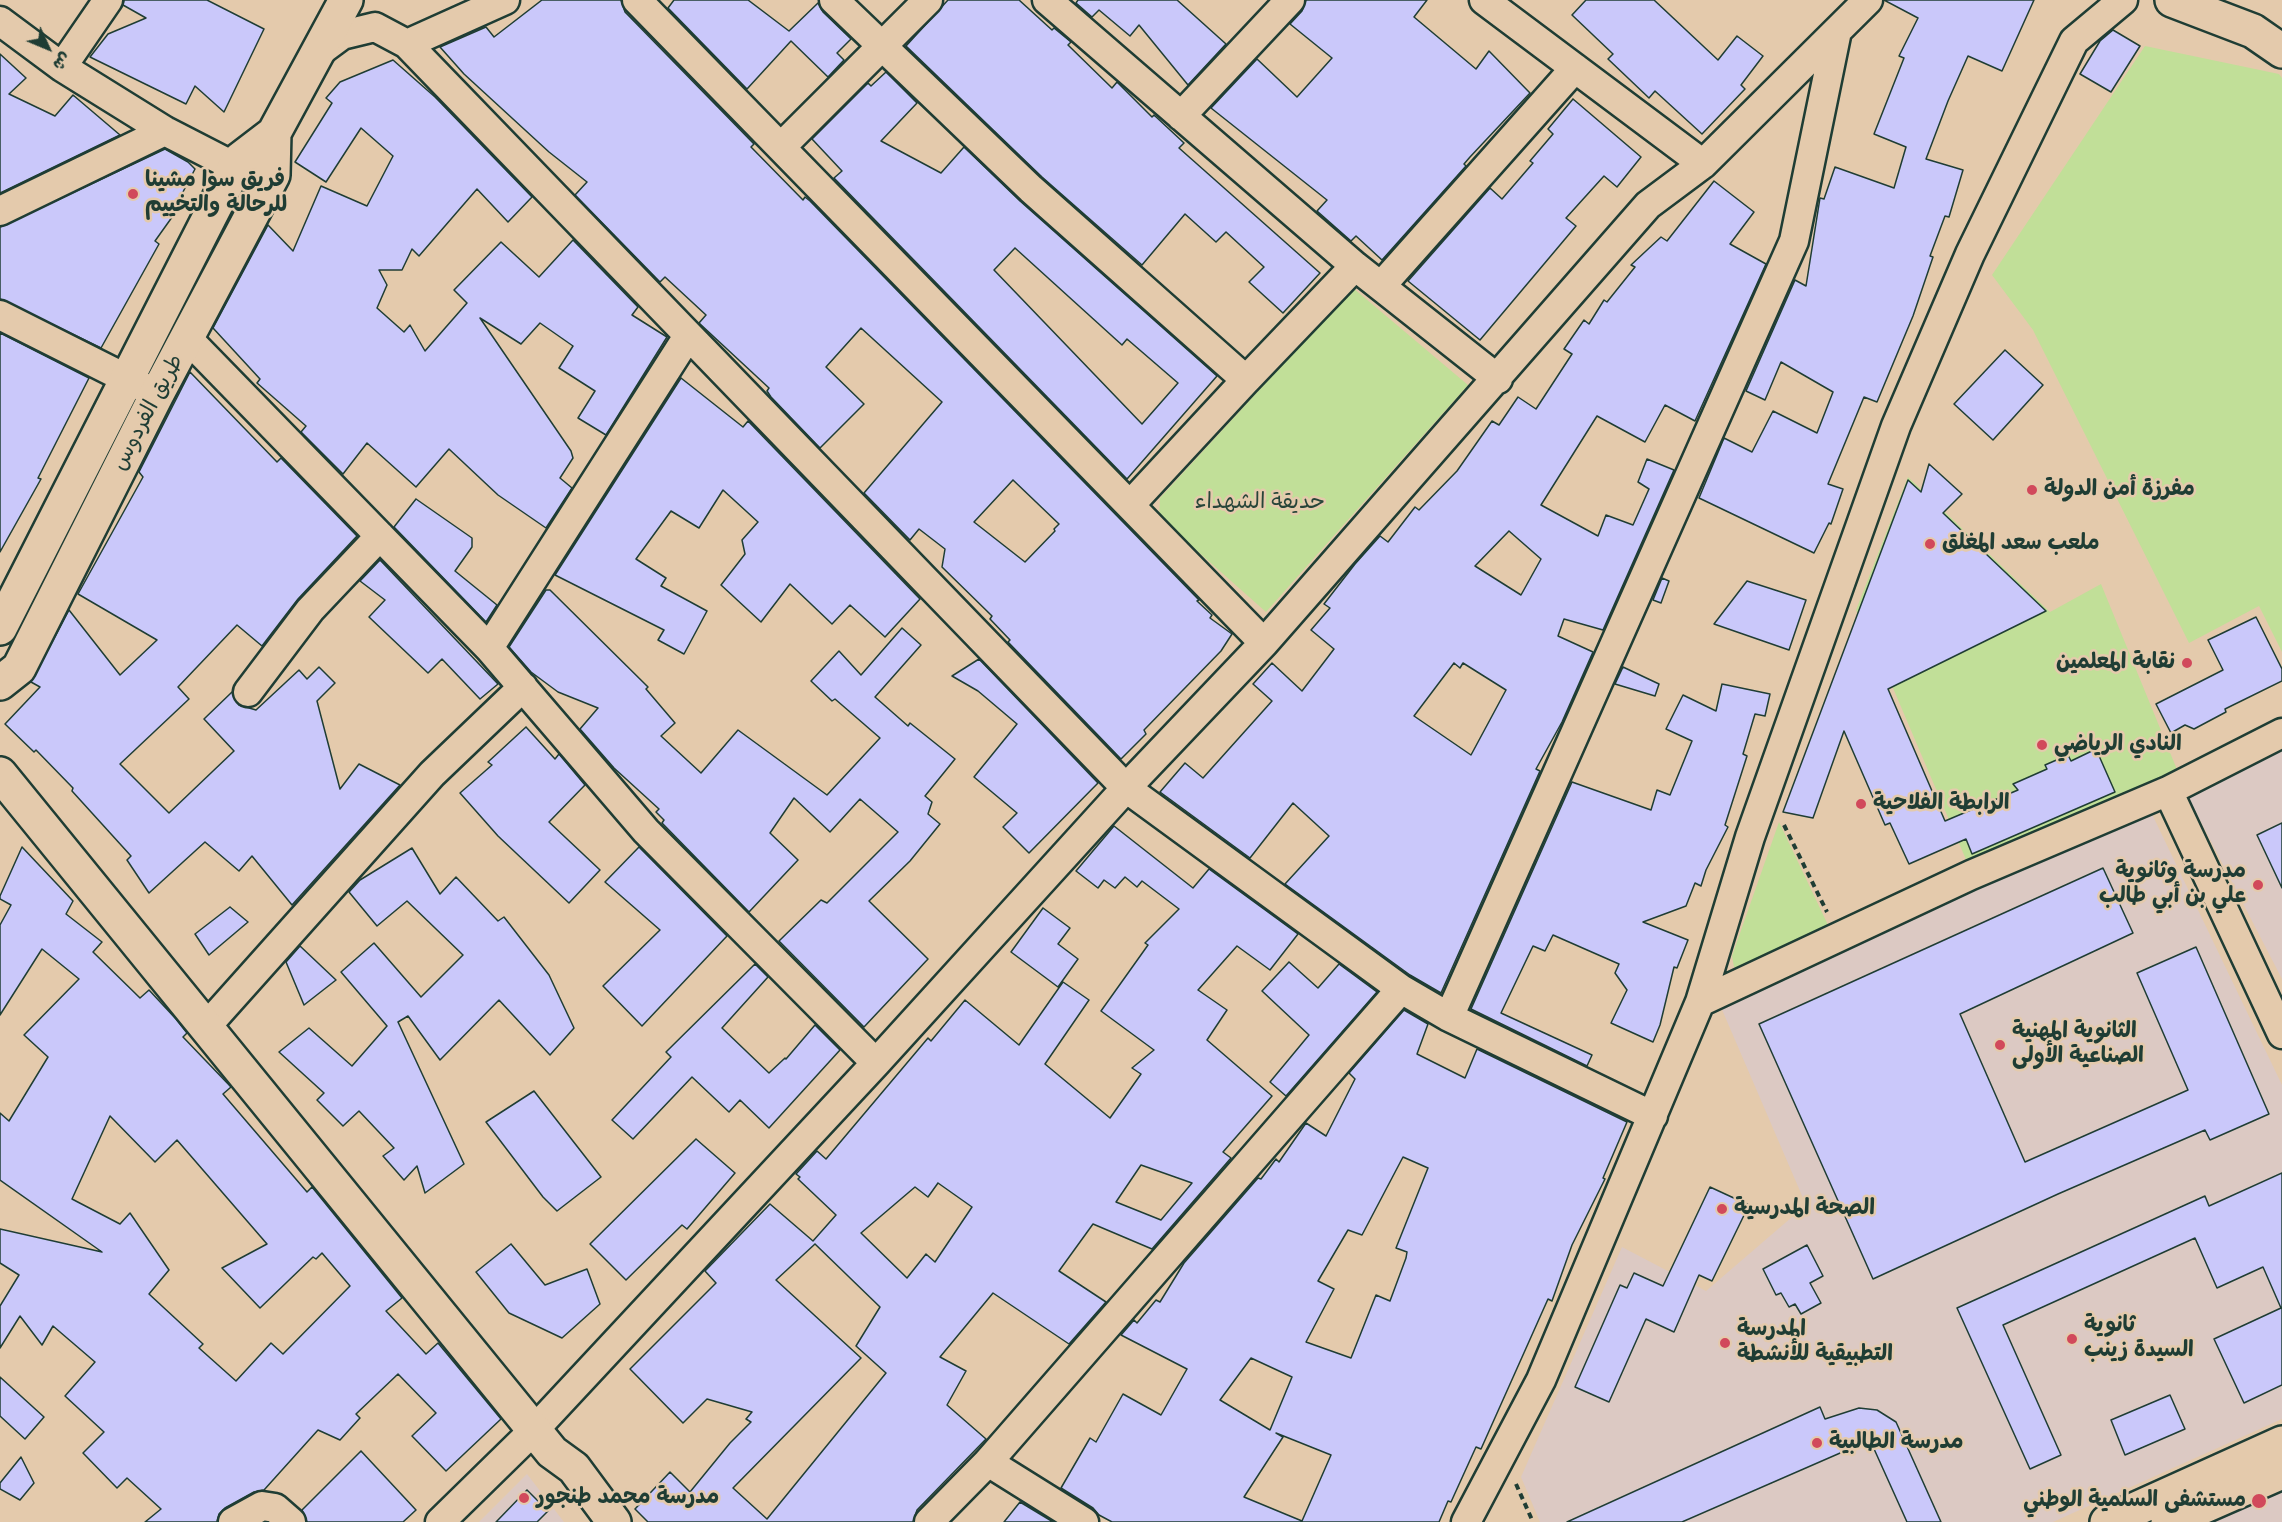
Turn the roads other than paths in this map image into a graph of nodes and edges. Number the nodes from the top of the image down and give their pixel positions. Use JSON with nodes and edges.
{"nodes":[{"id":1,"x":108,"y":0,"type":"edge"},
{"id":2,"x":346,"y":0,"type":"edge"},
{"id":3,"x":505,"y":0,"type":"edge"},
{"id":4,"x":637,"y":0,"type":"edge"},
{"id":5,"x":834,"y":0,"type":"edge"},
{"id":6,"x":928,"y":0,"type":"edge"},
{"id":7,"x":1047,"y":0,"type":"edge"},
{"id":8,"x":1290,"y":0,"type":"edge"},
{"id":9,"x":1484,"y":0,"type":"edge"},
{"id":10,"x":1868,"y":0,"type":"edge"},
{"id":11,"x":2123,"y":0,"type":"edge"},
{"id":12,"x":2172,"y":0,"type":"edge"},
{"id":13,"x":0,"y":21,"type":"edge"},
{"id":14,"x":1837,"y":30,"type":"junction"},
{"id":15,"x":407,"y":44,"type":"junction"},
{"id":16,"x":881,"y":46,"type":"junction"},
{"id":17,"x":2282,"y":51,"type":"edge"},
{"id":18,"x":319,"y":52,"type":"junction"},
{"id":19,"x":62,"y":67,"type":"junction"},
{"id":20,"x":1575,"y":68,"type":"junction"},
{"id":21,"x":1181,"y":116,"type":"junction"},
{"id":22,"x":165,"y":131,"type":"junction"},
{"id":23,"x":274,"y":133,"type":"junction"},
{"id":24,"x":781,"y":147,"type":"junction"},
{"id":25,"x":1703,"y":164,"type":"junction"},
{"id":26,"x":235,"y":167,"type":"junction"},
{"id":27,"x":268,"y":184,"type":"junction"},
{"id":28,"x":0,"y":211,"type":"edge"},
{"id":29,"x":1355,"y":266,"type":"junction"},
{"id":30,"x":1381,"y":286,"type":"junction"},
{"id":31,"x":0,"y":315,"type":"edge"},
{"id":32,"x":688,"y":336,"type":"junction"},
{"id":33,"x":188,"y":339,"type":"junction"},
{"id":34,"x":127,"y":378,"type":"junction"},
{"id":35,"x":1498,"y":379,"type":"junction"},
{"id":36,"x":1246,"y":380,"type":"junction"},
{"id":37,"x":157,"y":394,"type":"junction"},
{"id":38,"x":1130,"y":505,"type":"junction"},
{"id":39,"x":380,"y":536,"type":"junction"},
{"id":40,"x":0,"y":628,"type":"edge"},
{"id":41,"x":1264,"y":643,"type":"junction"},
{"id":42,"x":489,"y":648,"type":"junction"},
{"id":43,"x":0,"y":683,"type":"edge"},
{"id":44,"x":523,"y":687,"type":"junction"},
{"id":45,"x":248,"y":692,"type":"dead end"},
{"id":46,"x":2282,"y":733,"type":"edge"},
{"id":47,"x":0,"y":774,"type":"edge"},
{"id":48,"x":1126,"y":788,"type":"junction"},
{"id":49,"x":2168,"y":791,"type":"junction"},
{"id":50,"x":1401,"y":989,"type":"junction"},
{"id":51,"x":1701,"y":1002,"type":"junction"},
{"id":52,"x":1449,"y":1017,"type":"junction"},
{"id":53,"x":205,"y":1028,"type":"junction"},
{"id":54,"x":2282,"y":1034,"type":"edge"},
{"id":55,"x":876,"y":1063,"type":"junction"},
{"id":56,"x":1653,"y":1116,"type":"junction"},
{"id":57,"x":543,"y":1441,"type":"junction"},
{"id":58,"x":2282,"y":1443,"type":"edge"},
{"id":59,"x":988,"y":1462,"type":"junction"},
{"id":60,"x":2282,"y":1472,"type":"edge"},
{"id":61,"x":233,"y":1522,"type":"edge"},
{"id":62,"x":291,"y":1522,"type":"edge"},
{"id":63,"x":440,"y":1522,"type":"edge"},
{"id":64,"x":587,"y":1522,"type":"edge"},
{"id":65,"x":614,"y":1522,"type":"edge"},
{"id":66,"x":929,"y":1522,"type":"edge"},
{"id":67,"x":1084,"y":1522,"type":"edge"},
{"id":68,"x":1466,"y":1522,"type":"edge"},
{"id":69,"x":2107,"y":1522,"type":"edge"},
{"id":70,"x":2168,"y":1522,"type":"edge"}],
"edges":[{"from":1,"to":19,"type":"street"},
{"from":2,"to":18,"type":"main road","name":"طريق الفردوس"},
{"from":3,"to":15,"type":"street"},
{"from":4,"to":24,"type":"street"},
{"from":5,"to":16,"type":"street"},
{"from":6,"to":16,"type":"street"},
{"from":7,"to":21,"type":"street"},
{"from":8,"to":21,"type":"street"},
{"from":9,"to":20,"type":"street"},
{"from":10,"to":14,"type":"street"},
{"from":11,"to":51,"type":"street"},
{"from":12,"to":17,"type":"main road"},
{"from":13,"to":19,"type":"street"},
{"from":14,"to":25,"type":"street"},
{"from":14,"to":52,"type":"street"},
{"from":15,"to":18,"type":"street"},
{"from":15,"to":32,"type":"street"},
{"from":16,"to":24,"type":"street"},
{"from":16,"to":36,"type":"street"},
{"from":18,"to":23,"type":"main road","name":"طريق الفردوس"},
{"from":19,"to":22,"type":"street"},
{"from":20,"to":25,"type":"street"},
{"from":20,"to":30,"type":"street"},
{"from":21,"to":29,"type":"street"},
{"from":22,"to":26,"type":"street"},
{"from":22,"to":28,"type":"street"},
{"from":23,"to":26,"type":"main road","name":"طريق الفردوس"},
{"from":23,"to":27,"type":"main road","name":"طريق الفردوس"},
{"from":24,"to":38,"type":"street"},
{"from":25,"to":35,"type":"street"},
{"from":26,"to":27,"type":"street"},
{"from":26,"to":34,"type":"main road","name":"طريق الفردوس"},
{"from":27,"to":33,"type":"main road","name":"طريق الفردوس"},
{"from":29,"to":30,"type":"street"},
{"from":29,"to":36,"type":"street"},
{"from":30,"to":35,"type":"street"},
{"from":31,"to":34,"type":"street"},
{"from":32,"to":42,"type":"street"},
{"from":32,"to":48,"type":"street"},
{"from":33,"to":37,"type":"main road","name":"طريق الفردوس"},
{"from":33,"to":39,"type":"street"},
{"from":34,"to":37,"type":"street"},
{"from":34,"to":40,"type":"main road","name":"طريق الفردوس"},
{"from":35,"to":41,"type":"street"},
{"from":36,"to":38,"type":"street"},
{"from":37,"to":43,"type":"main road","name":"طريق الفردوس"},
{"from":38,"to":41,"type":"street"},
{"from":39,"to":42,"type":"street"},
{"from":39,"to":45,"type":"street"},
{"from":41,"to":48,"type":"street"},
{"from":42,"to":44,"type":"street"},
{"from":44,"to":53,"type":"street"},
{"from":44,"to":55,"type":"street"},
{"from":46,"to":49,"type":"street"},
{"from":47,"to":53,"type":"main road"},
{"from":48,"to":50,"type":"street"},
{"from":48,"to":55,"type":"street"},
{"from":49,"to":51,"type":"street"},
{"from":49,"to":54,"type":"street"},
{"from":50,"to":52,"type":"street"},
{"from":50,"to":59,"type":"street"},
{"from":51,"to":56,"type":"street"},
{"from":52,"to":56,"type":"street"},
{"from":53,"to":57,"type":"main road"},
{"from":55,"to":57,"type":"street"},
{"from":56,"to":68,"type":"street"},
{"from":57,"to":63,"type":"street"},
{"from":57,"to":64,"type":"main road"},
{"from":57,"to":65,"type":"main road"},
{"from":58,"to":69,"type":"main road"},
{"from":59,"to":66,"type":"street"},
{"from":59,"to":67,"type":"street"},
{"from":60,"to":70,"type":"main road"},
{"from":61,"to":62,"type":"street"}]}
